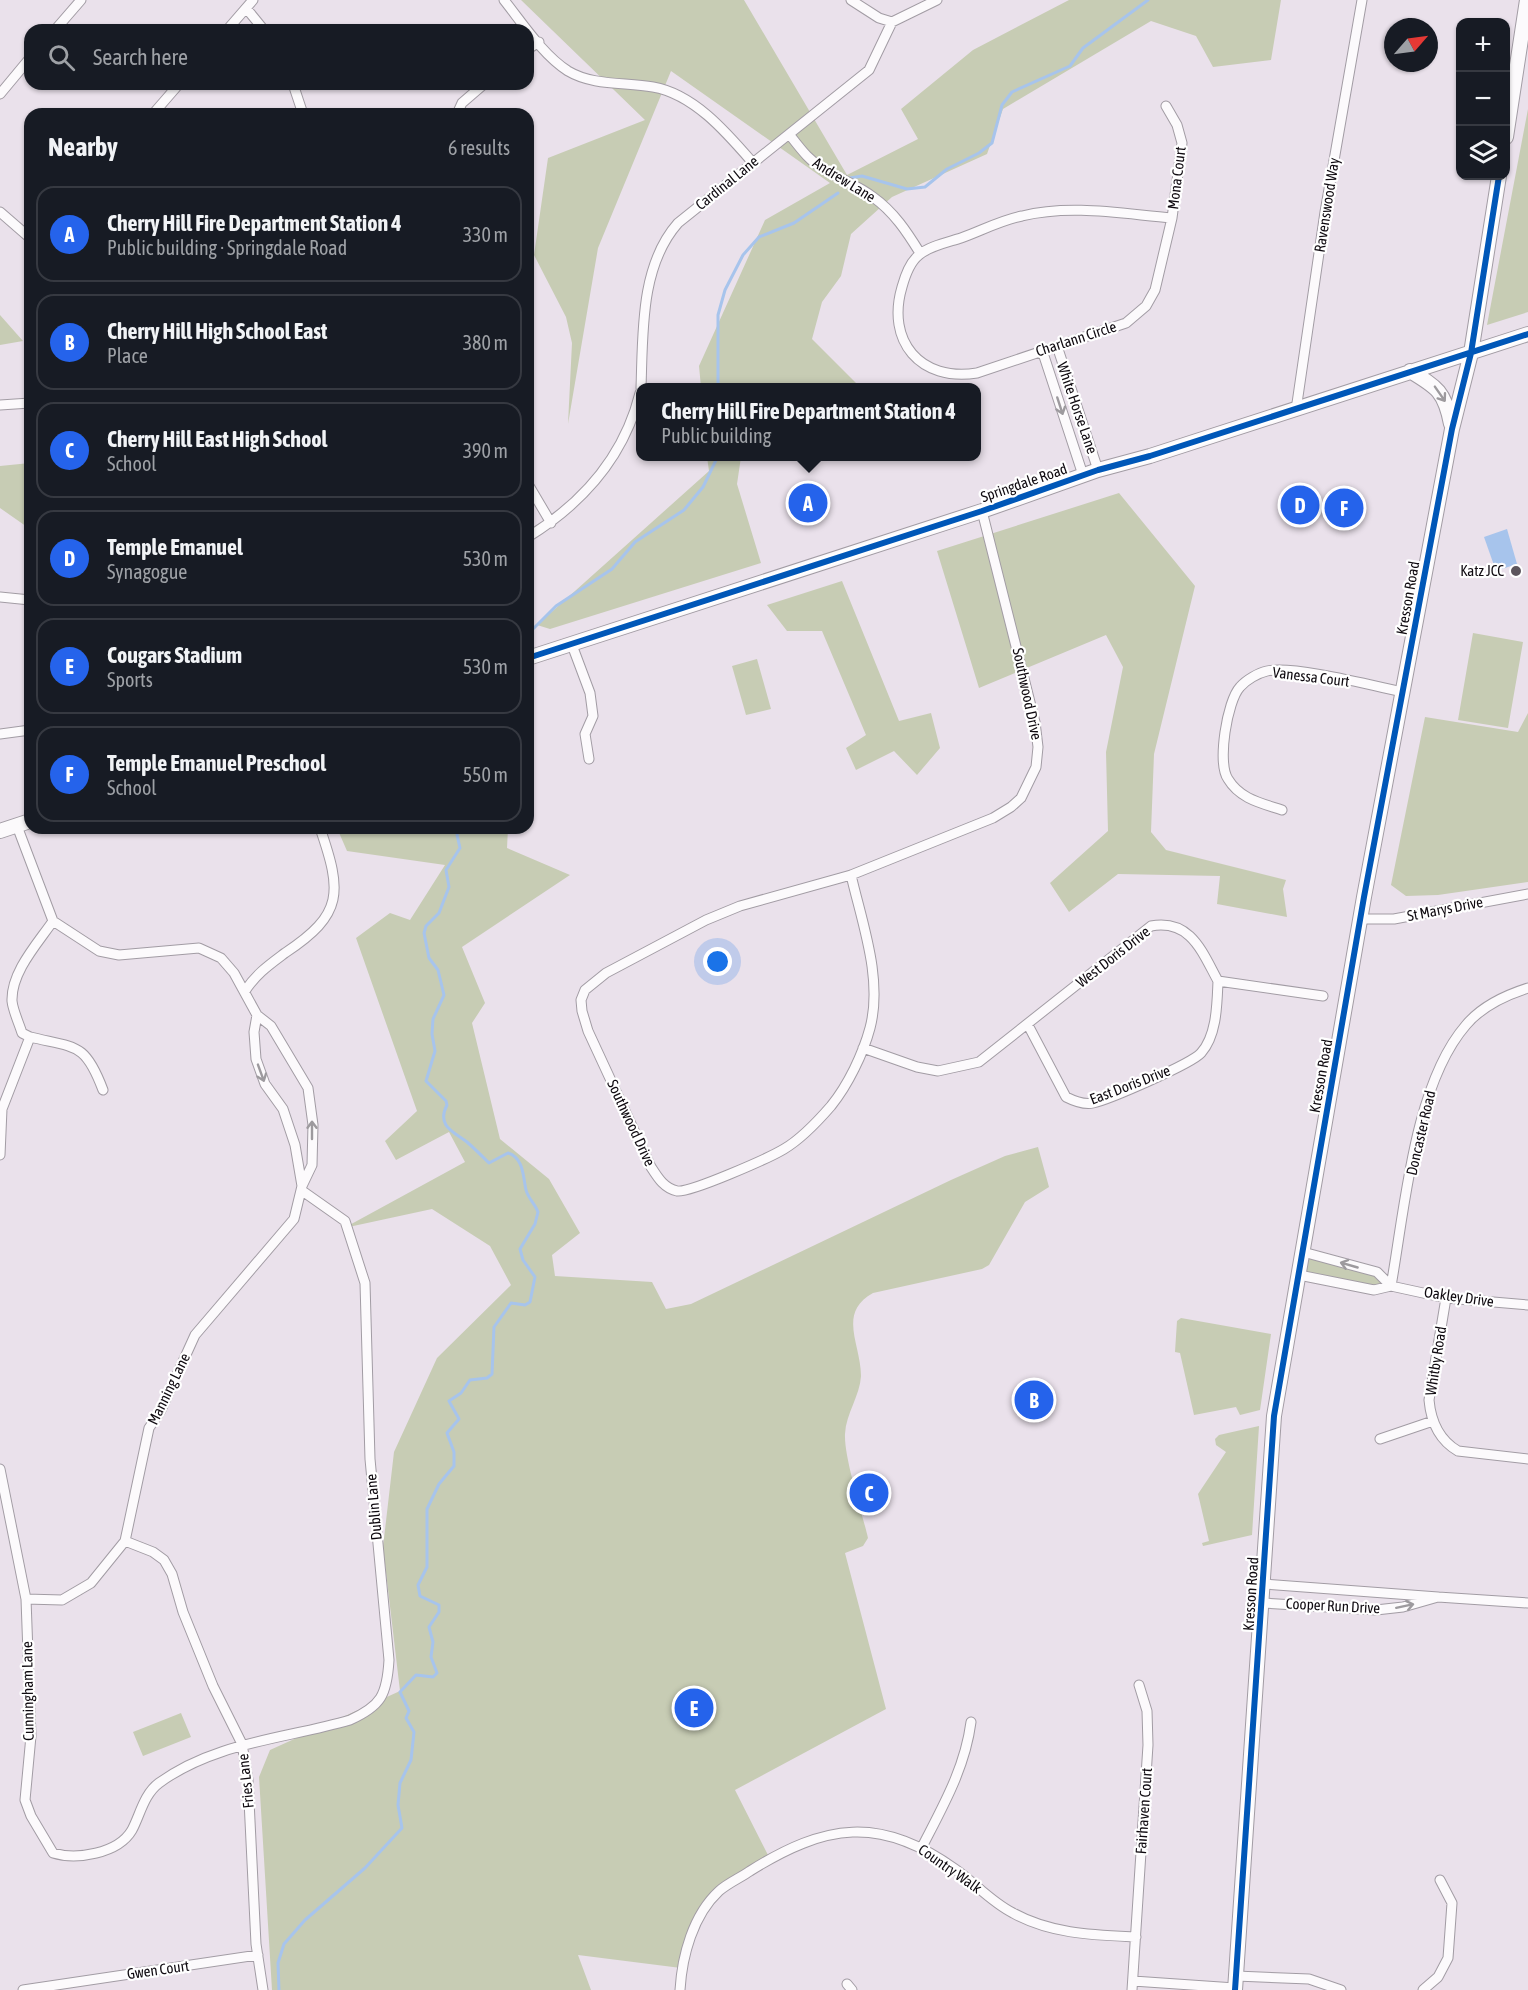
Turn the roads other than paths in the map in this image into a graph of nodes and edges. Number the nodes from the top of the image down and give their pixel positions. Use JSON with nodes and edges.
{"nodes":[{"id":1,"x":81,"y":0,"type":"edge"},
{"id":2,"x":253,"y":0,"type":"edge"},
{"id":3,"x":504,"y":0,"type":"edge"},
{"id":4,"x":851,"y":0,"type":"edge"},
{"id":5,"x":937,"y":0,"type":"edge"},
{"id":6,"x":1362,"y":0,"type":"edge"},
{"id":7,"x":1527,"y":0,"type":"edge"},
{"id":8,"x":246,"y":8,"type":"junction"},
{"id":9,"x":892,"y":22,"type":"junction"},
{"id":10,"x":60,"y":24,"type":"edge"},
{"id":11,"x":232,"y":24,"type":"edge"},
{"id":12,"x":259,"y":24,"type":"edge"},
{"id":13,"x":523,"y":24,"type":"edge"},
{"id":14,"x":534,"y":37,"type":"edge"},
{"id":15,"x":538,"y":42,"type":"junction"},
{"id":16,"x":534,"y":45,"type":"edge"},
{"id":17,"x":24,"y":65,"type":"edge"},
{"id":18,"x":174,"y":90,"type":"edge"},
{"id":19,"x":295,"y":90,"type":"edge"},
{"id":20,"x":477,"y":90,"type":"edge"},
{"id":21,"x":0,"y":94,"type":"edge"},
{"id":22,"x":1166,"y":106,"type":"dead end"},
{"id":23,"x":158,"y":108,"type":"edge"},
{"id":24,"x":301,"y":108,"type":"edge"},
{"id":25,"x":460,"y":108,"type":"edge"},
{"id":26,"x":1508,"y":126,"type":"edge"},
{"id":27,"x":789,"y":134,"type":"junction"},
{"id":28,"x":753,"y":163,"type":"junction"},
{"id":29,"x":1498,"y":180,"type":"edge"},
{"id":30,"x":0,"y":212,"type":"edge"},
{"id":31,"x":1172,"y":218,"type":"junction"},
{"id":32,"x":24,"y":232,"type":"edge"},
{"id":33,"x":920,"y":253,"type":"junction"},
{"id":34,"x":1528,"y":334,"type":"edge"},
{"id":35,"x":1057,"y":346,"type":"junction"},
{"id":36,"x":1042,"y":350,"type":"junction"},
{"id":37,"x":1471,"y":353,"type":"junction"},
{"id":38,"x":1410,"y":371,"type":"junction"},
{"id":39,"x":641,"y":383,"type":"edge"},
{"id":40,"x":24,"y":403,"type":"edge"},
{"id":41,"x":0,"y":405,"type":"edge"},
{"id":42,"x":636,"y":409,"type":"edge"},
{"id":43,"x":1296,"y":410,"type":"junction"},
{"id":44,"x":1452,"y":429,"type":"junction"},
{"id":45,"x":1098,"y":470,"type":"junction"},
{"id":46,"x":1083,"y":475,"type":"junction"},
{"id":47,"x":534,"y":494,"type":"edge"},
{"id":48,"x":982,"y":511,"type":"junction"},
{"id":49,"x":551,"y":523,"type":"junction"},
{"id":50,"x":534,"y":533,"type":"edge"},
{"id":51,"x":0,"y":597,"type":"edge"},
{"id":52,"x":24,"y":599,"type":"edge"},
{"id":53,"x":572,"y":645,"type":"junction"},
{"id":54,"x":534,"y":656,"type":"edge"},
{"id":55,"x":1403,"y":692,"type":"junction"},
{"id":56,"x":24,"y":731,"type":"edge"},
{"id":57,"x":0,"y":734,"type":"edge"},
{"id":58,"x":589,"y":759,"type":"dead end"},
{"id":59,"x":1282,"y":810,"type":"dead end"},
{"id":60,"x":23,"y":823,"type":"edge"},
{"id":61,"x":0,"y":831,"type":"edge"},
{"id":62,"x":26,"y":834,"type":"edge"},
{"id":63,"x":322,"y":834,"type":"edge"},
{"id":64,"x":851,"y":875,"type":"junction"},
{"id":65,"x":1528,"y":894,"type":"edge"},
{"id":66,"x":1361,"y":919,"type":"junction"},
{"id":67,"x":53,"y":921,"type":"junction"},
{"id":68,"x":1218,"y":981,"type":"junction"},
{"id":69,"x":1528,"y":988,"type":"edge"},
{"id":70,"x":245,"y":991,"type":"junction"},
{"id":71,"x":1323,"y":996,"type":"dead end"},
{"id":72,"x":257,"y":1016,"type":"junction"},
{"id":73,"x":1028,"y":1025,"type":"junction"},
{"id":74,"x":30,"y":1037,"type":"junction"},
{"id":75,"x":863,"y":1048,"type":"junction"},
{"id":76,"x":103,"y":1090,"type":"dead end"},
{"id":77,"x":0,"y":1155,"type":"edge"},
{"id":78,"x":301,"y":1188,"type":"junction"},
{"id":79,"x":1303,"y":1252,"type":"junction"},
{"id":80,"x":1299,"y":1275,"type":"junction"},
{"id":81,"x":1391,"y":1286,"type":"junction"},
{"id":82,"x":1446,"y":1298,"type":"junction"},
{"id":83,"x":1528,"y":1305,"type":"edge"},
{"id":84,"x":1433,"y":1421,"type":"junction"},
{"id":85,"x":1380,"y":1440,"type":"dead end"},
{"id":86,"x":1528,"y":1459,"type":"edge"},
{"id":87,"x":0,"y":1469,"type":"edge"},
{"id":88,"x":125,"y":1541,"type":"junction"},
{"id":89,"x":1264,"y":1584,"type":"junction"},
{"id":90,"x":1438,"y":1597,"type":"junction"},
{"id":91,"x":26,"y":1599,"type":"junction"},
{"id":92,"x":1263,"y":1603,"type":"junction"},
{"id":93,"x":1528,"y":1603,"type":"edge"},
{"id":94,"x":1138,"y":1685,"type":"dead end"},
{"id":95,"x":971,"y":1722,"type":"dead end"},
{"id":96,"x":242,"y":1744,"type":"junction"},
{"id":97,"x":922,"y":1848,"type":"junction"},
{"id":98,"x":1440,"y":1880,"type":"dead end"},
{"id":99,"x":1136,"y":1938,"type":"junction"},
{"id":100,"x":258,"y":1956,"type":"junction"},
{"id":101,"x":1235,"y":1984,"type":"edge"},
{"id":102,"x":1132,"y":1985,"type":"edge"},
{"id":103,"x":22,"y":1990,"type":"edge"},
{"id":104,"x":263,"y":1990,"type":"edge"},
{"id":105,"x":680,"y":1990,"type":"edge"},
{"id":106,"x":1341,"y":1990,"type":"edge"},
{"id":107,"x":1423,"y":1990,"type":"edge"}],
"edges":[{"from":1,"to":10,"type":"street"},
{"from":2,"to":8,"type":"street"},
{"from":3,"to":13,"type":"street"},
{"from":4,"to":9,"type":"street"},
{"from":5,"to":9,"type":"street"},
{"from":6,"to":43,"type":"street","name":"Ravenswood Way"},
{"from":7,"to":26,"type":"street"},
{"from":8,"to":11,"type":"street"},
{"from":8,"to":12,"type":"street"},
{"from":9,"to":27,"type":"street","name":"Cardinal Lane"},
{"from":14,"to":15,"type":"street"},
{"from":15,"to":16,"type":"street"},
{"from":15,"to":28,"type":"street"},
{"from":17,"to":21,"type":"street"},
{"from":18,"to":23,"type":"street"},
{"from":19,"to":24,"type":"street"},
{"from":20,"to":25,"type":"street"},
{"from":22,"to":31,"type":"street","name":"Mona Court"},
{"from":27,"to":28,"type":"street","name":"Cardinal Lane"},
{"from":27,"to":33,"type":"street","name":"Andrew Lane"},
{"from":28,"to":39,"type":"street","name":"Cardinal Lane"},
{"from":29,"to":37,"type":"street","name":"Kresson Road"},
{"from":30,"to":32,"type":"street"},
{"from":31,"to":33,"type":"street"},
{"from":31,"to":35,"type":"street","name":"Charlann Circle"},
{"from":33,"to":36,"type":"street","name":"Charlann Circle"},
{"from":34,"to":37,"type":"street","name":"Springdale Road"},
{"from":35,"to":36,"type":"street","name":"Charlann Circle"},
{"from":35,"to":45,"type":"street","name":"White Horse Lane"},
{"from":36,"to":46,"type":"street","name":"White Horse Lane","one_way":true},
{"from":37,"to":38,"type":"street","name":"Springdale Road"},
{"from":37,"to":44,"type":"street","name":"Kresson Road"},
{"from":38,"to":43,"type":"street","name":"Springdale Road"},
{"from":38,"to":44,"type":"street","one_way":true},
{"from":40,"to":41,"type":"street"},
{"from":42,"to":49,"type":"street"},
{"from":43,"to":45,"type":"street","name":"Springdale Road"},
{"from":44,"to":55,"type":"street","name":"Kresson Road"},
{"from":45,"to":46,"type":"street","name":"Springdale Road"},
{"from":46,"to":48,"type":"street","name":"Springdale Road"},
{"from":47,"to":49,"type":"street"},
{"from":48,"to":53,"type":"street","name":"Springdale Road"},
{"from":48,"to":64,"type":"street","name":"Southwood Drive"},
{"from":49,"to":50,"type":"street"},
{"from":51,"to":52,"type":"street"},
{"from":53,"to":54,"type":"street","name":"Springdale Road"},
{"from":53,"to":58,"type":"street"},
{"from":55,"to":59,"type":"street","name":"Vanessa Court"},
{"from":55,"to":66,"type":"street","name":"Kresson Road"},
{"from":56,"to":57,"type":"street"},
{"from":60,"to":61,"type":"street"},
{"from":62,"to":67,"type":"street"},
{"from":63,"to":70,"type":"street"},
{"from":64,"to":75,"type":"street","name":"Southwood Drive"},
{"from":64,"to":75,"type":"street","name":"Southwood Drive"},
{"from":65,"to":66,"type":"street","name":"St Marys Drive"},
{"from":66,"to":79,"type":"street","name":"Kresson Road"},
{"from":67,"to":70,"type":"street","name":"Manning Lane"},
{"from":67,"to":74,"type":"street"},
{"from":68,"to":71,"type":"street"},
{"from":68,"to":73,"type":"street","name":"West Doris Drive"},
{"from":68,"to":73,"type":"street","name":"East Doris Drive"},
{"from":69,"to":81,"type":"street","name":"Doncaster Road"},
{"from":70,"to":72,"type":"street","name":"Manning Lane"},
{"from":72,"to":78,"type":"street","name":"Manning Lane","one_way":true},
{"from":78,"to":72,"type":"street","name":"Manning Lane","one_way":true},
{"from":73,"to":75,"type":"street"},
{"from":74,"to":76,"type":"street"},
{"from":74,"to":77,"type":"street"},
{"from":78,"to":88,"type":"street","name":"Manning Lane"},
{"from":78,"to":96,"type":"street","name":"Dublin Lane"},
{"from":79,"to":80,"type":"street","name":"Kresson Road"},
{"from":81,"to":79,"type":"street","one_way":true},
{"from":80,"to":81,"type":"street"},
{"from":80,"to":89,"type":"street","name":"Kresson Road"},
{"from":81,"to":82,"type":"street","name":"Oakley Drive"},
{"from":82,"to":83,"type":"street","name":"Oakley Drive"},
{"from":82,"to":84,"type":"street","name":"Whitby Road"},
{"from":84,"to":85,"type":"street"},
{"from":84,"to":86,"type":"street","name":"Whitby Road"},
{"from":87,"to":91,"type":"street","name":"Cunningham Lane"},
{"from":88,"to":91,"type":"street","name":"Manning Lane"},
{"from":88,"to":96,"type":"street","name":"Fries Lane"},
{"from":89,"to":90,"type":"street","name":"Cooper Run Drive"},
{"from":89,"to":92,"type":"street","name":"Kresson Road"},
{"from":92,"to":90,"type":"street","name":"Cooper Run Drive","one_way":true},
{"from":90,"to":93,"type":"street","name":"Cooper Run Drive"},
{"from":91,"to":96,"type":"street","name":"Cunningham Lane"},
{"from":92,"to":101,"type":"street","name":"Kresson Road"},
{"from":94,"to":99,"type":"street","name":"Fairhaven Court"},
{"from":95,"to":97,"type":"street"},
{"from":96,"to":100,"type":"street","name":"Fries Lane"},
{"from":97,"to":99,"type":"street","name":"Country Walk"},
{"from":97,"to":105,"type":"street","name":"Country Walk"},
{"from":98,"to":107,"type":"street"},
{"from":99,"to":102,"type":"street"},
{"from":100,"to":103,"type":"street","name":"Gwen Court"},
{"from":100,"to":104,"type":"street","name":"Fries Lane"},
{"from":101,"to":102,"type":"street"},
{"from":101,"to":106,"type":"street"}]}
